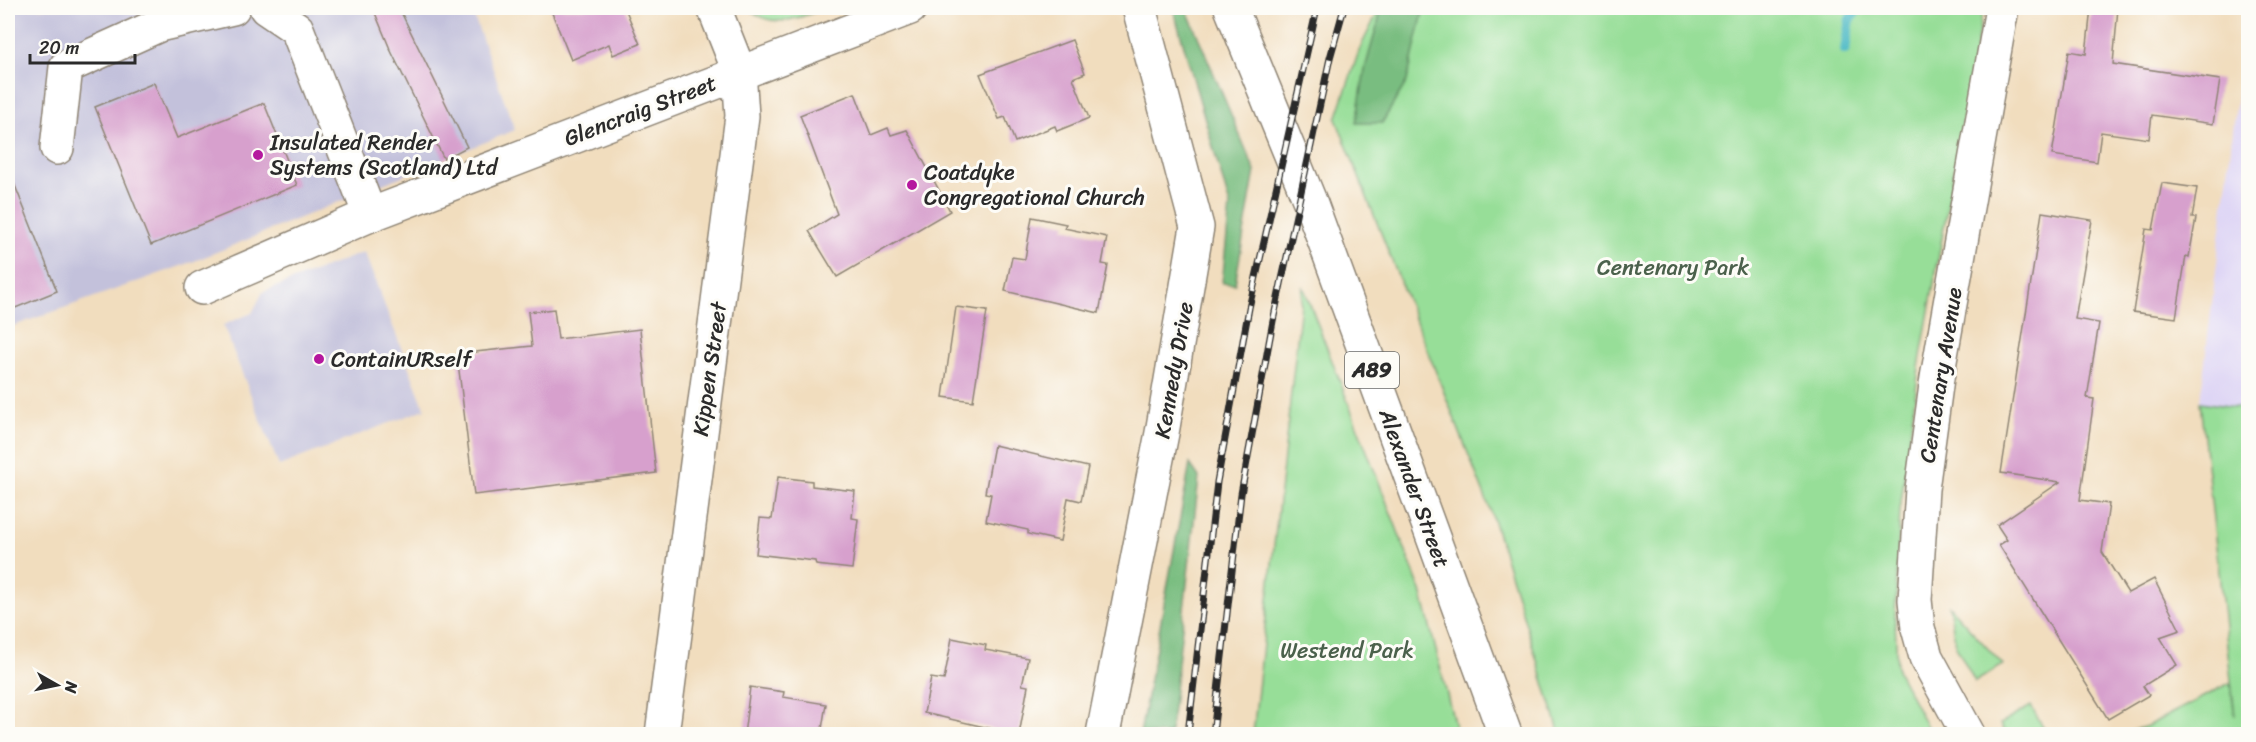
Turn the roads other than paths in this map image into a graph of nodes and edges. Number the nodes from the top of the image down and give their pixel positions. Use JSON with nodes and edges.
{"nodes":[{"id":1,"x":233,"y":8,"type":"edge"},
{"id":2,"x":266,"y":8,"type":"edge"},
{"id":3,"x":714,"y":8,"type":"edge"},
{"id":4,"x":910,"y":8,"type":"edge"},
{"id":5,"x":1138,"y":8,"type":"edge"},
{"id":6,"x":1231,"y":8,"type":"edge"},
{"id":7,"x":2002,"y":8,"type":"edge"},
{"id":8,"x":739,"y":71,"type":"junction"},
{"id":9,"x":57,"y":148,"type":"dead end"},
{"id":10,"x":370,"y":215,"type":"junction"},
{"id":11,"x":202,"y":288,"type":"dead end"},
{"id":12,"x":662,"y":735,"type":"edge"},
{"id":13,"x":1102,"y":735,"type":"edge"},
{"id":14,"x":1505,"y":735,"type":"edge"},
{"id":15,"x":1968,"y":735,"type":"edge"}],
"edges":[{"from":1,"to":9,"type":"street"},
{"from":2,"to":10,"type":"street"},
{"from":3,"to":8,"type":"street","name":"Kippen Street"},
{"from":4,"to":8,"type":"street","name":"Glencraig Street"},
{"from":5,"to":13,"type":"street","name":"Kennedy Drive"},
{"from":6,"to":14,"type":"street","name":"Alexander Street","number":"A89"},
{"from":7,"to":15,"type":"street","name":"Centenary Avenue"},
{"from":8,"to":10,"type":"street","name":"Glencraig Street"},
{"from":8,"to":12,"type":"street","name":"Kippen Street"},
{"from":10,"to":11,"type":"street","name":"Glencraig Street"}]}
